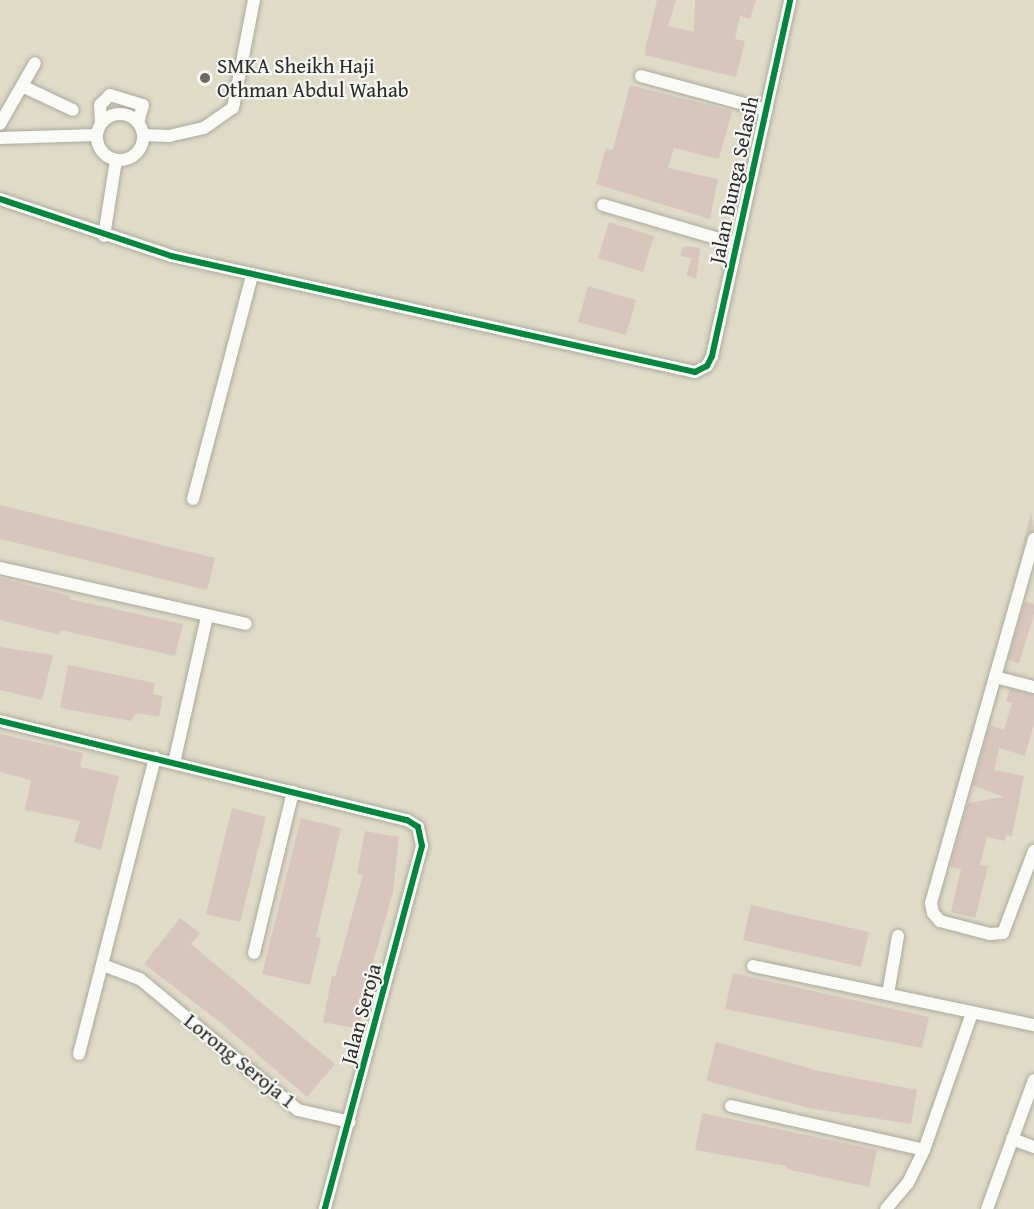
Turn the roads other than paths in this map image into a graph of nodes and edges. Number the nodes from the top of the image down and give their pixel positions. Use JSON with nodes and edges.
{"nodes":[{"id":1,"x":254,"y":0,"type":"edge"},
{"id":2,"x":790,"y":0,"type":"edge"},
{"id":3,"x":35,"y":63,"type":"dead end"},
{"id":4,"x":641,"y":76,"type":"dead end"},
{"id":5,"x":22,"y":86,"type":"junction"},
{"id":6,"x":73,"y":110,"type":"dead end"},
{"id":7,"x":766,"y":110,"type":"junction"},
{"id":8,"x":138,"y":122,"type":"junction"},
{"id":9,"x":0,"y":124,"type":"edge"},
{"id":10,"x":99,"y":129,"type":"junction"},
{"id":11,"x":143,"y":135,"type":"junction"},
{"id":12,"x":0,"y":138,"type":"edge"},
{"id":13,"x":116,"y":160,"type":"junction"},
{"id":14,"x":0,"y":199,"type":"edge"},
{"id":15,"x":603,"y":205,"type":"dead end"},
{"id":16,"x":104,"y":236,"type":"junction"},
{"id":17,"x":736,"y":244,"type":"junction"},
{"id":18,"x":252,"y":276,"type":"junction"},
{"id":19,"x":193,"y":499,"type":"dead end"},
{"id":20,"x":1034,"y":539,"type":"edge"},
{"id":21,"x":0,"y":568,"type":"edge"},
{"id":22,"x":207,"y":616,"type":"junction"},
{"id":23,"x":246,"y":624,"type":"dead end"},
{"id":24,"x":995,"y":677,"type":"junction"},
{"id":25,"x":1034,"y":687,"type":"edge"},
{"id":26,"x":0,"y":721,"type":"edge"},
{"id":27,"x":155,"y":759,"type":"junction"},
{"id":28,"x":174,"y":763,"type":"junction"},
{"id":29,"x":293,"y":792,"type":"junction"},
{"id":30,"x":1034,"y":851,"type":"edge"},
{"id":31,"x":898,"y":936,"type":"dead end"},
{"id":32,"x":254,"y":953,"type":"dead end"},
{"id":33,"x":103,"y":965,"type":"junction"},
{"id":34,"x":753,"y":966,"type":"dead end"},
{"id":35,"x":888,"y":994,"type":"junction"},
{"id":36,"x":972,"y":1012,"type":"junction"},
{"id":37,"x":1034,"y":1025,"type":"edge"},
{"id":38,"x":79,"y":1054,"type":"dead end"},
{"id":39,"x":1034,"y":1080,"type":"edge"},
{"id":40,"x":731,"y":1106,"type":"dead end"},
{"id":41,"x":350,"y":1122,"type":"junction"},
{"id":42,"x":1012,"y":1139,"type":"junction"},
{"id":43,"x":1034,"y":1147,"type":"edge"},
{"id":44,"x":924,"y":1150,"type":"junction"},
{"id":45,"x":325,"y":1209,"type":"edge"},
{"id":46,"x":886,"y":1209,"type":"edge"},
{"id":47,"x":987,"y":1209,"type":"edge"}],
"edges":[{"from":1,"to":11,"type":"street"},
{"from":2,"to":7,"type":"street","name":"Jalan Bunga Selasih"},
{"from":3,"to":5,"type":"street"},
{"from":4,"to":7,"type":"street"},
{"from":5,"to":6,"type":"street"},
{"from":5,"to":9,"type":"street"},
{"from":7,"to":17,"type":"street","name":"Jalan Bunga Selasih"},
{"from":8,"to":10,"type":"street"},
{"from":8,"to":10,"type":"street"},
{"from":8,"to":11,"type":"street"},
{"from":10,"to":12,"type":"street"},
{"from":10,"to":13,"type":"street"},
{"from":11,"to":13,"type":"street"},
{"from":13,"to":16,"type":"street"},
{"from":14,"to":16,"type":"street"},
{"from":15,"to":17,"type":"street"},
{"from":16,"to":18,"type":"street"},
{"from":17,"to":18,"type":"street","name":"Jalan Bunga Selasih"},
{"from":18,"to":19,"type":"street"},
{"from":20,"to":24,"type":"street"},
{"from":21,"to":22,"type":"street"},
{"from":22,"to":23,"type":"street"},
{"from":22,"to":28,"type":"street"},
{"from":24,"to":25,"type":"street"},
{"from":24,"to":30,"type":"street"},
{"from":26,"to":27,"type":"street"},
{"from":27,"to":28,"type":"street"},
{"from":27,"to":33,"type":"street"},
{"from":28,"to":29,"type":"street"},
{"from":29,"to":32,"type":"street"},
{"from":29,"to":41,"type":"street","name":"Jalan Seroja"},
{"from":31,"to":35,"type":"street"},
{"from":33,"to":38,"type":"street"},
{"from":33,"to":41,"type":"street","name":"Lorong Seroja 1"},
{"from":34,"to":35,"type":"street"},
{"from":35,"to":36,"type":"street"},
{"from":36,"to":37,"type":"street"},
{"from":36,"to":44,"type":"street"},
{"from":39,"to":42,"type":"street"},
{"from":40,"to":44,"type":"street"},
{"from":41,"to":45,"type":"street","name":"Jalan Seroja"},
{"from":42,"to":43,"type":"street"},
{"from":42,"to":47,"type":"street"},
{"from":44,"to":46,"type":"street"}]}
